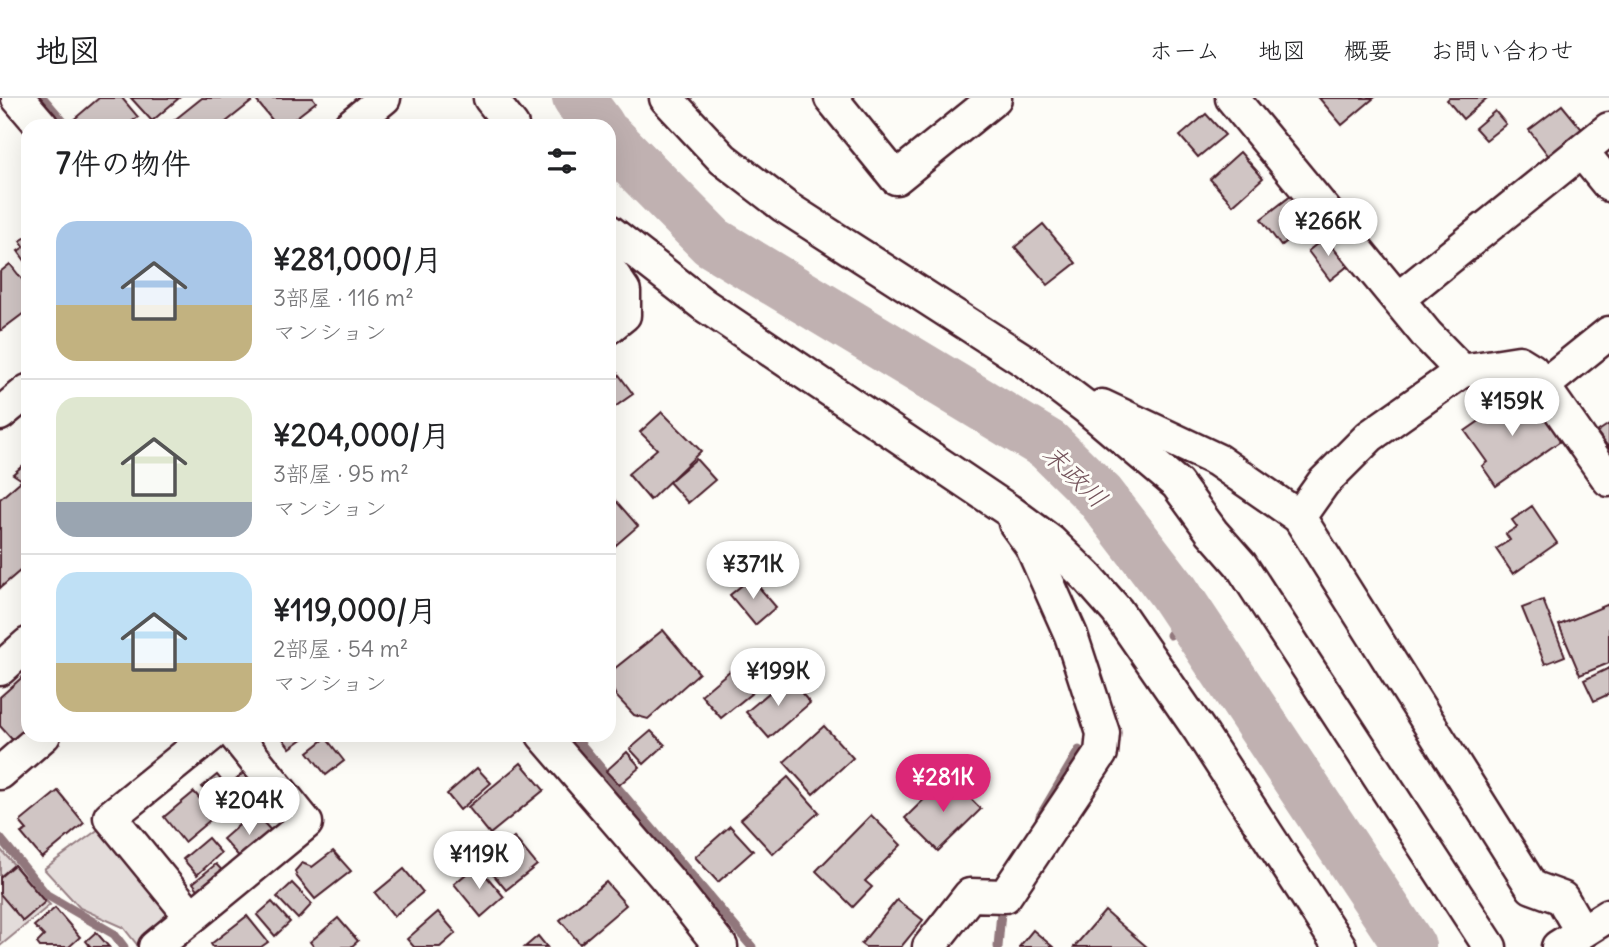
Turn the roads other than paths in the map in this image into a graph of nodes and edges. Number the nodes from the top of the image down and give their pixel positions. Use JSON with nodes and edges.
{"nodes":[{"id":1,"x":384,"y":98,"type":"edge"},
{"id":2,"x":490,"y":98,"type":"edge"},
{"id":3,"x":666,"y":98,"type":"edge"},
{"id":4,"x":831,"y":98,"type":"edge"},
{"id":5,"x":995,"y":98,"type":"edge"},
{"id":6,"x":1232,"y":98,"type":"edge"},
{"id":7,"x":358,"y":119,"type":"edge"},
{"id":8,"x":506,"y":119,"type":"edge"},
{"id":9,"x":1609,"y":129,"type":"edge"},
{"id":10,"x":1582,"y":152,"type":"junction"},
{"id":11,"x":1609,"y":185,"type":"edge"},
{"id":12,"x":616,"y":236,"type":"edge"},
{"id":13,"x":616,"y":280,"type":"edge"},
{"id":14,"x":1399,"y":298,"type":"junction"},
{"id":15,"x":616,"y":321,"type":"edge"},
{"id":16,"x":1609,"y":333,"type":"edge"},
{"id":17,"x":1462,"y":370,"type":"junction"},
{"id":18,"x":1543,"y":386,"type":"junction"},
{"id":19,"x":21,"y":397,"type":"edge"},
{"id":20,"x":1087,"y":408,"type":"junction"},
{"id":21,"x":0,"y":414,"type":"edge"},
{"id":22,"x":1609,"y":480,"type":"edge"},
{"id":23,"x":1008,"y":510,"type":"junction"},
{"id":24,"x":1299,"y":517,"type":"junction"},
{"id":25,"x":21,"y":650,"type":"edge"},
{"id":26,"x":0,"y":668,"type":"edge"},
{"id":27,"x":36,"y":742,"type":"edge"},
{"id":28,"x":202,"y":742,"type":"edge"},
{"id":29,"x":241,"y":742,"type":"edge"},
{"id":30,"x":549,"y":742,"type":"edge"},
{"id":31,"x":0,"y":774,"type":"edge"},
{"id":32,"x":1609,"y":915,"type":"edge"},
{"id":33,"x":191,"y":916,"type":"junction"},
{"id":34,"x":1573,"y":917,"type":"dead end"},
{"id":35,"x":155,"y":947,"type":"edge"},
{"id":36,"x":721,"y":947,"type":"edge"},
{"id":37,"x":929,"y":947,"type":"edge"},
{"id":38,"x":1340,"y":947,"type":"edge"},
{"id":39,"x":1490,"y":947,"type":"edge"},
{"id":40,"x":1558,"y":947,"type":"edge"}],
"edges":[{"from":1,"to":7,"type":"street"},
{"from":2,"to":8,"type":"street"},
{"from":3,"to":20,"type":"street"},
{"from":4,"to":5,"type":"street"},
{"from":6,"to":14,"type":"street"},
{"from":9,"to":10,"type":"street"},
{"from":10,"to":11,"type":"street"},
{"from":10,"to":14,"type":"street"},
{"from":12,"to":23,"type":"street"},
{"from":13,"to":15,"type":"street"},
{"from":14,"to":17,"type":"street"},
{"from":16,"to":18,"type":"street"},
{"from":17,"to":18,"type":"street"},
{"from":17,"to":24,"type":"street"},
{"from":18,"to":22,"type":"street"},
{"from":19,"to":21,"type":"street"},
{"from":20,"to":24,"type":"street"},
{"from":20,"to":39,"type":"street"},
{"from":23,"to":37,"type":"street"},
{"from":23,"to":38,"type":"street"},
{"from":24,"to":34,"type":"street"},
{"from":25,"to":26,"type":"street"},
{"from":27,"to":31,"type":"street"},
{"from":28,"to":33,"type":"street"},
{"from":29,"to":33,"type":"street"},
{"from":30,"to":36,"type":"street"},
{"from":32,"to":40,"type":"street"},
{"from":33,"to":35,"type":"street"}]}
